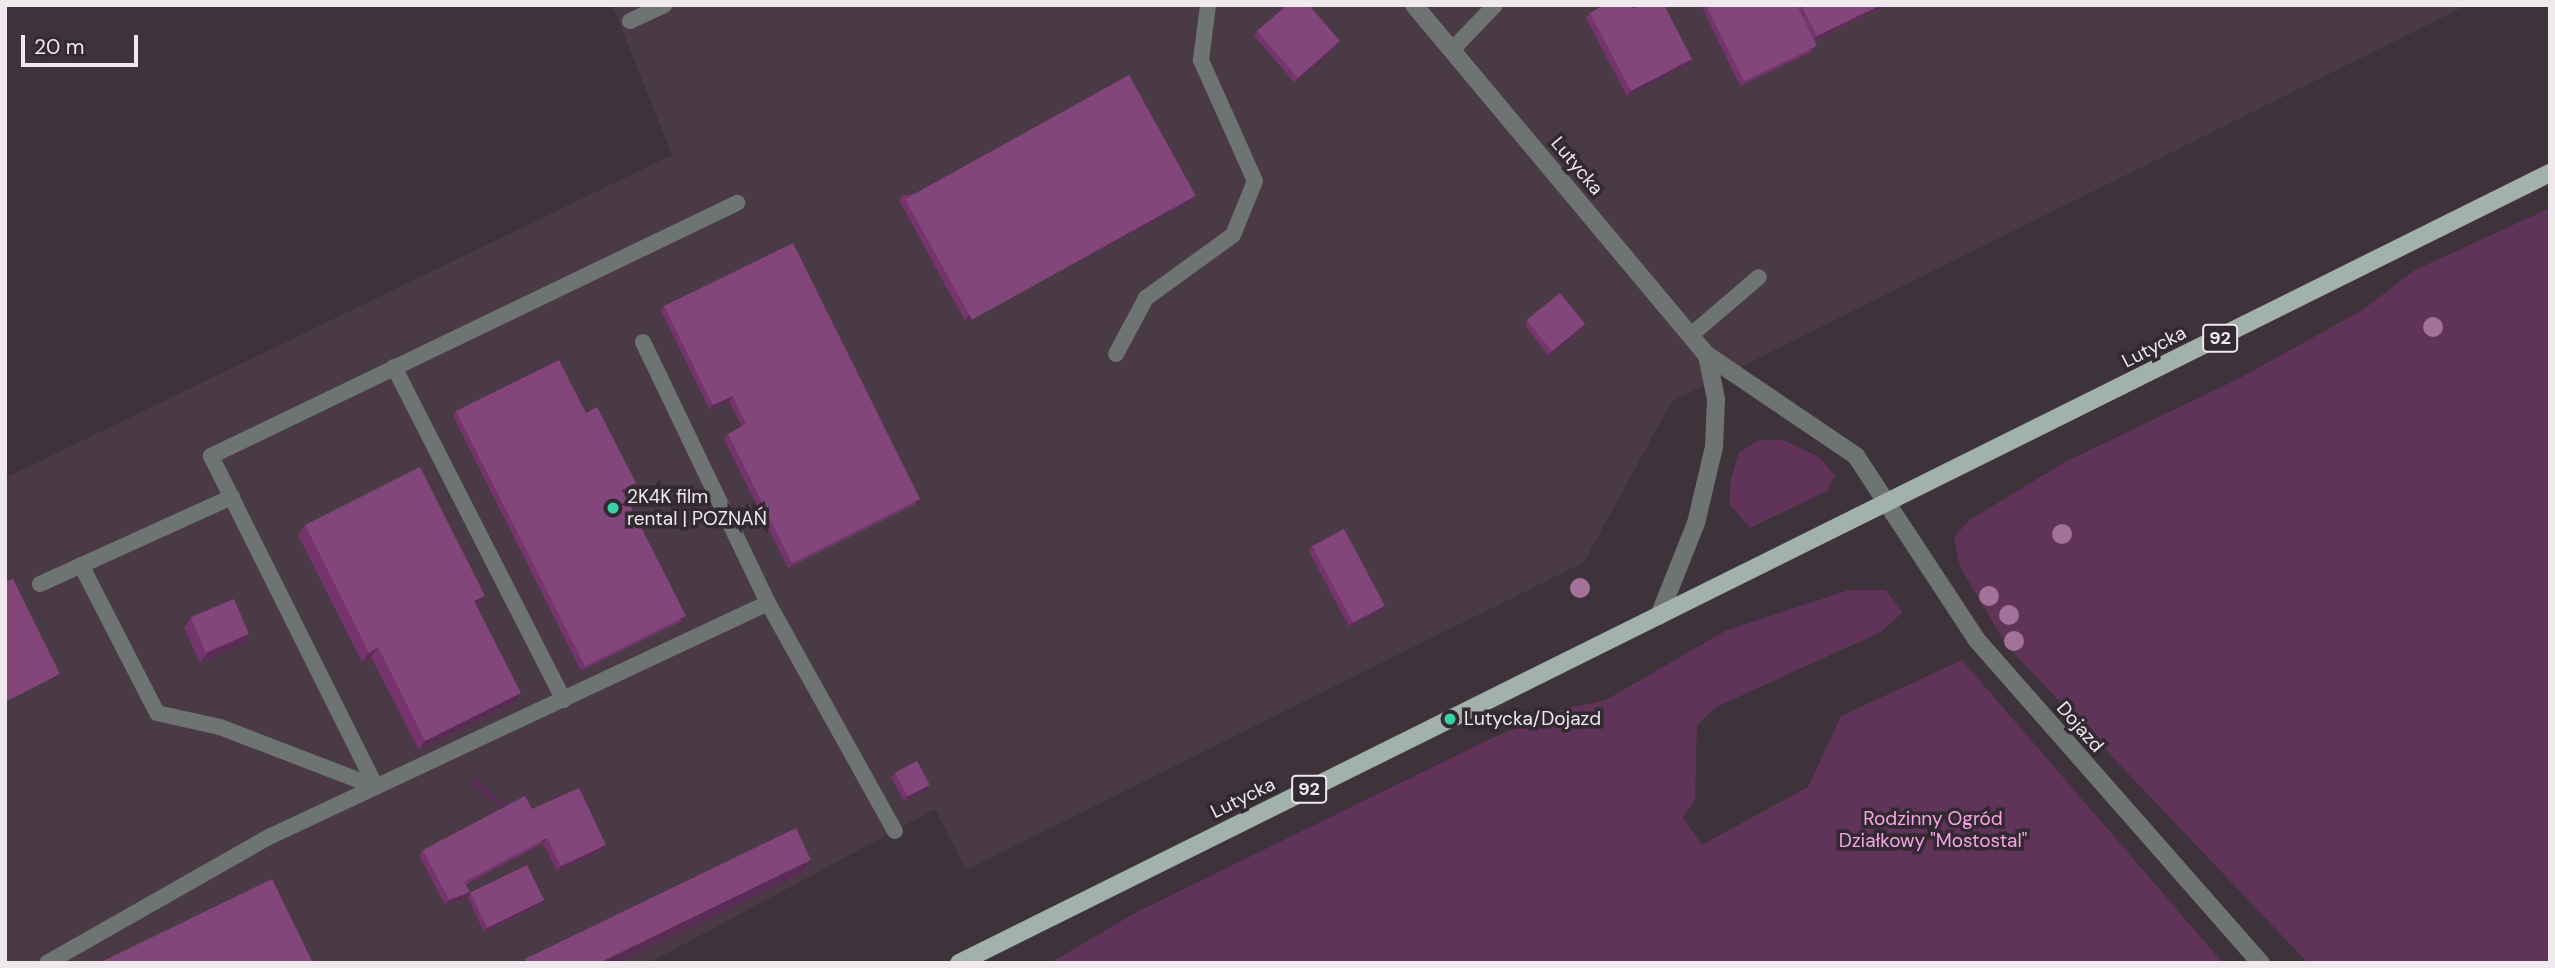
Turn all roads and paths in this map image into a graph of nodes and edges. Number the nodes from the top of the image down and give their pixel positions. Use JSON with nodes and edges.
{"nodes":[{"id":1,"x":664,"y":5,"type":"edge"},
{"id":2,"x":1208,"y":5,"type":"edge"},
{"id":3,"x":1414,"y":5,"type":"edge"},
{"id":4,"x":1496,"y":5,"type":"edge"},
{"id":5,"x":631,"y":21,"type":"dead end"},
{"id":6,"x":1452,"y":50,"type":"junction"},
{"id":7,"x":2550,"y":173,"type":"edge"},
{"id":8,"x":737,"y":203,"type":"dead end"},
{"id":9,"x":1759,"y":277,"type":"dead end"},
{"id":10,"x":1691,"y":335,"type":"junction"},
{"id":11,"x":643,"y":342,"type":"dead end"},
{"id":12,"x":1116,"y":354,"type":"dead end"},
{"id":13,"x":1707,"y":355,"type":"junction"},
{"id":14,"x":394,"y":367,"type":"junction"},
{"id":15,"x":232,"y":497,"type":"junction"},
{"id":16,"x":1890,"y":503,"type":"junction"},
{"id":17,"x":81,"y":565,"type":"junction"},
{"id":18,"x":40,"y":584,"type":"dead end"},
{"id":19,"x":768,"y":603,"type":"junction"},
{"id":20,"x":1659,"y":616,"type":"junction"},
{"id":21,"x":564,"y":700,"type":"junction"},
{"id":22,"x":376,"y":787,"type":"junction"},
{"id":23,"x":895,"y":831,"type":"dead end"},
{"id":24,"x":47,"y":963,"type":"edge"},
{"id":25,"x":959,"y":963,"type":"edge"},
{"id":26,"x":2261,"y":963,"type":"edge"}],
"edges":[{"from":1,"to":5,"type":"lane"},
{"from":2,"to":12,"type":"lane"},
{"from":3,"to":6,"type":"street","name":"Lutycka"},
{"from":4,"to":6,"type":"lane"},
{"from":6,"to":10,"type":"street","name":"Lutycka"},
{"from":7,"to":16,"type":"main road","name":"Lutycka","number":"92"},
{"from":8,"to":14,"type":"lane"},
{"from":9,"to":10,"type":"lane"},
{"from":10,"to":13,"type":"street","name":"Lutycka"},
{"from":11,"to":19,"type":"lane"},
{"from":13,"to":16,"type":"street","name":"Lutycka"},
{"from":13,"to":20,"type":"street","name":"Lutycka"},
{"from":14,"to":15,"type":"lane"},
{"from":14,"to":21,"type":"lane"},
{"from":15,"to":17,"type":"lane"},
{"from":15,"to":22,"type":"lane"},
{"from":16,"to":20,"type":"main road","name":"Lutycka","number":"92"},
{"from":16,"to":26,"type":"street","name":"Dojazd"},
{"from":17,"to":18,"type":"lane"},
{"from":17,"to":22,"type":"lane"},
{"from":19,"to":21,"type":"lane"},
{"from":19,"to":23,"type":"lane"},
{"from":20,"to":25,"type":"main road","name":"Lutycka","number":"92"},
{"from":21,"to":22,"type":"lane"},
{"from":22,"to":24,"type":"lane"}]}
